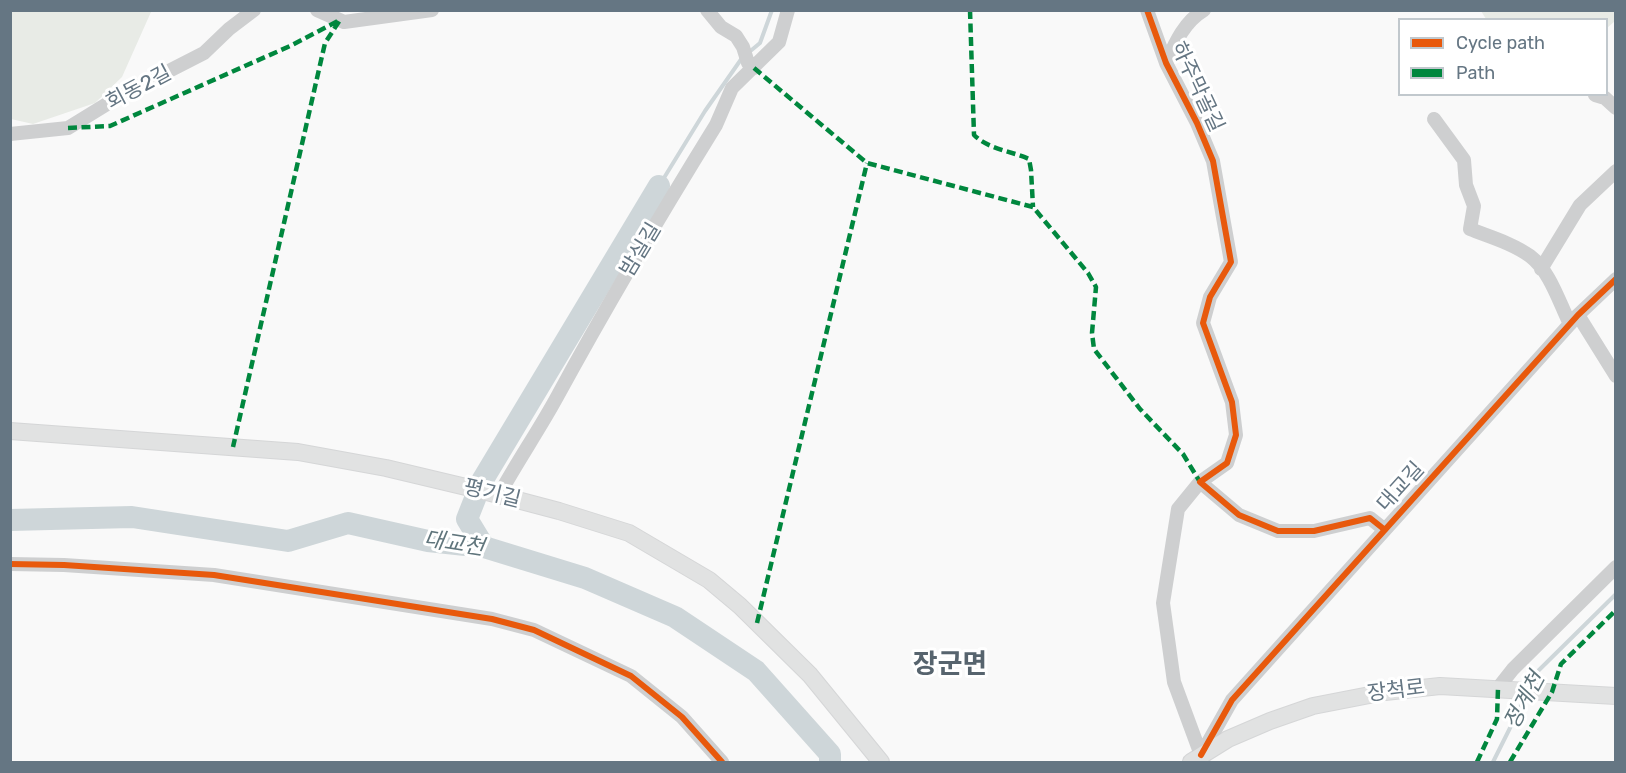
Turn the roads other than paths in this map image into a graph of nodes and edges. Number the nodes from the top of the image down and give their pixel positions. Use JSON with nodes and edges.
{"nodes":[{"id":1,"x":254,"y":10,"type":"edge"},
{"id":2,"x":317,"y":10,"type":"edge"},
{"id":3,"x":432,"y":10,"type":"edge"},
{"id":4,"x":707,"y":10,"type":"edge"},
{"id":5,"x":788,"y":10,"type":"edge"},
{"id":6,"x":1147,"y":10,"type":"edge"},
{"id":7,"x":1204,"y":10,"type":"edge"},
{"id":8,"x":1166,"y":63,"type":"junction"},
{"id":9,"x":751,"y":65,"type":"junction"},
{"id":10,"x":1598,"y":96,"type":"edge"},
{"id":11,"x":1616,"y":108,"type":"edge"},
{"id":12,"x":1434,"y":119,"type":"dead end"},
{"id":13,"x":10,"y":134,"type":"edge"},
{"id":14,"x":1616,"y":171,"type":"edge"},
{"id":15,"x":1541,"y":269,"type":"junction"},
{"id":16,"x":1616,"y":279,"type":"edge"},
{"id":17,"x":1574,"y":320,"type":"junction"},
{"id":18,"x":1616,"y":376,"type":"edge"},
{"id":19,"x":10,"y":431,"type":"edge"},
{"id":20,"x":1200,"y":482,"type":"junction"},
{"id":21,"x":486,"y":492,"type":"junction"},
{"id":22,"x":1385,"y":530,"type":"junction"},
{"id":23,"x":10,"y":564,"type":"edge"},
{"id":24,"x":1616,"y":567,"type":"edge"},
{"id":25,"x":1505,"y":689,"type":"junction"},
{"id":26,"x":1616,"y":696,"type":"edge"},
{"id":27,"x":1196,"y":759,"type":"edge"},
{"id":28,"x":722,"y":762,"type":"edge"},
{"id":29,"x":881,"y":762,"type":"edge"}],
"edges":[{"from":1,"to":13,"type":"street","name":"회동2길"},
{"from":2,"to":3,"type":"street"},
{"from":4,"to":9,"type":"street"},
{"from":5,"to":9,"type":"street","name":"밤실길"},
{"from":6,"to":8,"type":"street","name":"하주막골길"},
{"from":7,"to":8,"type":"street"},
{"from":8,"to":20,"type":"street","name":"하주막골길"},
{"from":9,"to":21,"type":"street","name":"밤실길"},
{"from":10,"to":11,"type":"street"},
{"from":12,"to":15,"type":"street"},
{"from":14,"to":15,"type":"street"},
{"from":15,"to":17,"type":"street"},
{"from":16,"to":17,"type":"street","name":"대교길"},
{"from":17,"to":18,"type":"street"},
{"from":17,"to":22,"type":"street","name":"대교길"},
{"from":19,"to":21,"type":"main road","name":"평기길"},
{"from":20,"to":22,"type":"street"},
{"from":20,"to":27,"type":"street","name":"하주막골길"},
{"from":21,"to":29,"type":"main road","name":"평기길"},
{"from":22,"to":27,"type":"street","name":"대교길"},
{"from":23,"to":28,"type":"street"},
{"from":24,"to":25,"type":"street"},
{"from":25,"to":26,"type":"main road","name":"장척로"},
{"from":25,"to":27,"type":"main road","name":"장척로"}]}
